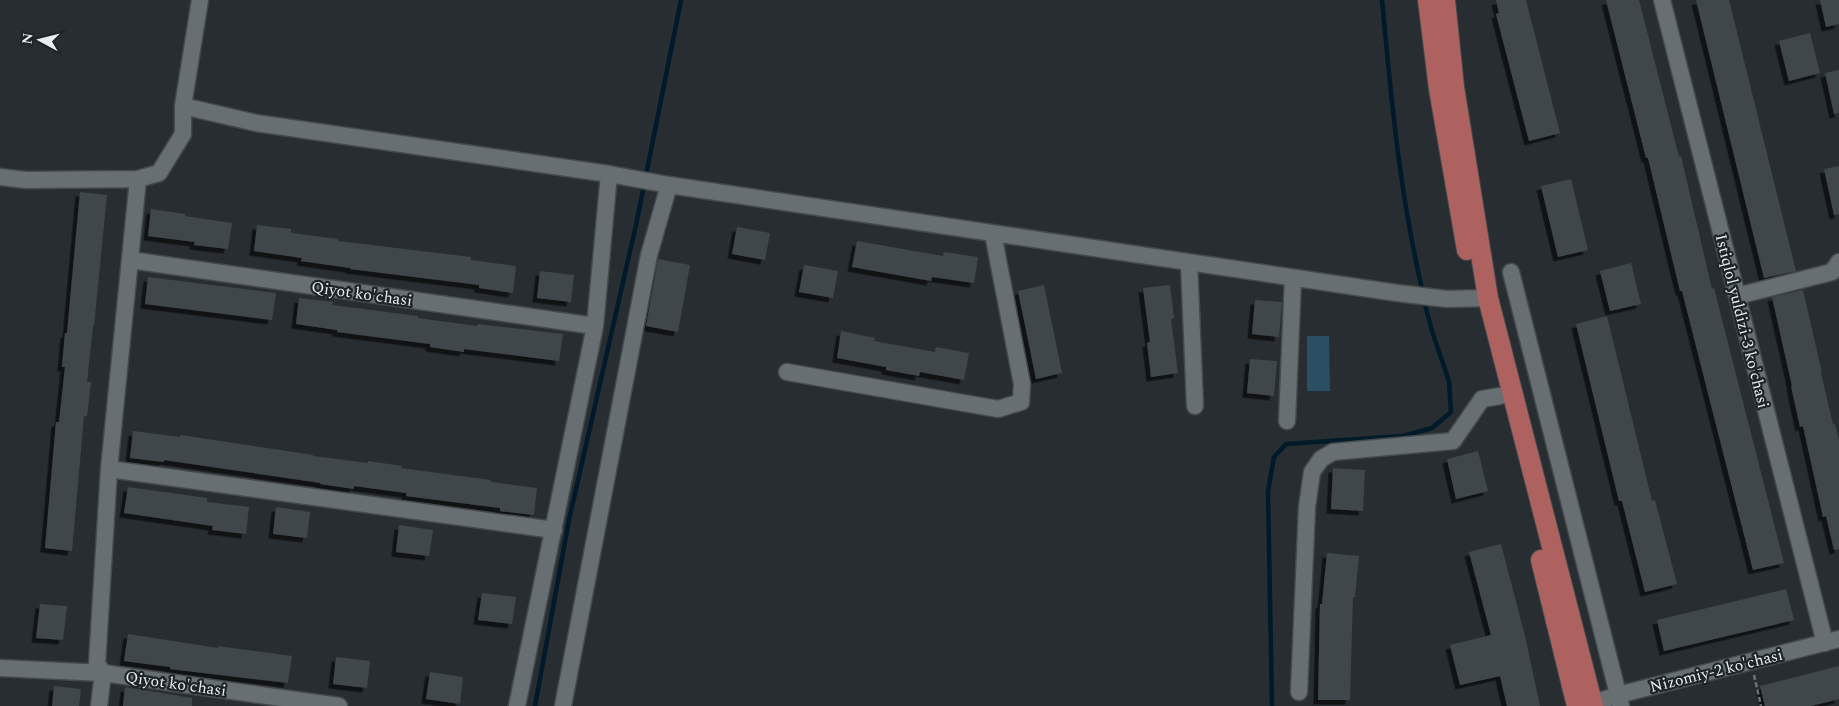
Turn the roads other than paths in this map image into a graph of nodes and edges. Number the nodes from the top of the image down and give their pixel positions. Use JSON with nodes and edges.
{"nodes":[{"id":1,"x":200,"y":0,"type":"edge"},
{"id":2,"x":1428,"y":0,"type":"edge"},
{"id":3,"x":1445,"y":0,"type":"edge"},
{"id":4,"x":1662,"y":0,"type":"edge"},
{"id":5,"x":182,"y":106,"type":"junction"},
{"id":6,"x":609,"y":174,"type":"junction"},
{"id":7,"x":0,"y":177,"type":"edge"},
{"id":8,"x":138,"y":179,"type":"junction"},
{"id":9,"x":669,"y":185,"type":"junction"},
{"id":10,"x":994,"y":234,"type":"junction"},
{"id":11,"x":130,"y":260,"type":"junction"},
{"id":12,"x":1189,"y":262,"type":"junction"},
{"id":13,"x":1837,"y":270,"type":"edge"},
{"id":14,"x":1511,"y":272,"type":"dead end"},
{"id":15,"x":1294,"y":278,"type":"junction"},
{"id":16,"x":1737,"y":296,"type":"junction"},
{"id":17,"x":1481,"y":298,"type":"junction"},
{"id":18,"x":595,"y":326,"type":"junction"},
{"id":19,"x":787,"y":372,"type":"dead end"},
{"id":20,"x":1500,"y":396,"type":"junction"},
{"id":21,"x":1194,"y":406,"type":"dead end"},
{"id":22,"x":1287,"y":421,"type":"dead end"},
{"id":23,"x":109,"y":469,"type":"junction"},
{"id":24,"x":554,"y":530,"type":"junction"},
{"id":25,"x":1832,"y":641,"type":"edge"},
{"id":26,"x":0,"y":668,"type":"edge"},
{"id":27,"x":103,"y":673,"type":"junction"},
{"id":28,"x":1299,"y":692,"type":"dead end"},
{"id":29,"x":1620,"y":700,"type":"edge"},
{"id":30,"x":1588,"y":705,"type":"edge"},
{"id":31,"x":98,"y":706,"type":"edge"},
{"id":32,"x":339,"y":706,"type":"edge"},
{"id":33,"x":517,"y":706,"type":"edge"},
{"id":34,"x":563,"y":706,"type":"edge"}],
"edges":[{"from":1,"to":5,"type":"street"},
{"from":2,"to":17,"type":"main road"},
{"from":3,"to":17,"type":"main road"},
{"from":4,"to":16,"type":"street","name":"Istiqlol yuldizi-3 ko'chasi"},
{"from":5,"to":6,"type":"street"},
{"from":5,"to":8,"type":"street"},
{"from":6,"to":9,"type":"street"},
{"from":6,"to":18,"type":"street"},
{"from":7,"to":8,"type":"street"},
{"from":8,"to":11,"type":"street","name":"Qiyot ko'chasi"},
{"from":9,"to":10,"type":"street"},
{"from":9,"to":34,"type":"street"},
{"from":10,"to":12,"type":"street"},
{"from":10,"to":19,"type":"street"},
{"from":11,"to":18,"type":"street","name":"Qiyot ko'chasi"},
{"from":11,"to":23,"type":"street","name":"Qiyot ko'chasi"},
{"from":12,"to":15,"type":"street"},
{"from":12,"to":21,"type":"street"},
{"from":13,"to":16,"type":"street"},
{"from":14,"to":29,"type":"street"},
{"from":15,"to":17,"type":"street"},
{"from":15,"to":22,"type":"street"},
{"from":16,"to":25,"type":"street","name":"Istiqlol yuldizi-3 ko'chasi"},
{"from":17,"to":20,"type":"main road"},
{"from":17,"to":30,"type":"main road"},
{"from":18,"to":24,"type":"street"},
{"from":20,"to":28,"type":"street"},
{"from":20,"to":30,"type":"main road"},
{"from":23,"to":24,"type":"street"},
{"from":23,"to":27,"type":"street","name":"Qiyot ko'chasi"},
{"from":24,"to":33,"type":"street"},
{"from":25,"to":29,"type":"street","name":"Nizomiy-2 ko'chasi"},
{"from":26,"to":27,"type":"street"},
{"from":27,"to":31,"type":"street","name":"Qiyot ko'chasi"},
{"from":27,"to":32,"type":"street","name":"Qiyot ko'chasi"},
{"from":29,"to":30,"type":"street","name":"Nizomiy-2 ko'chasi"}]}
